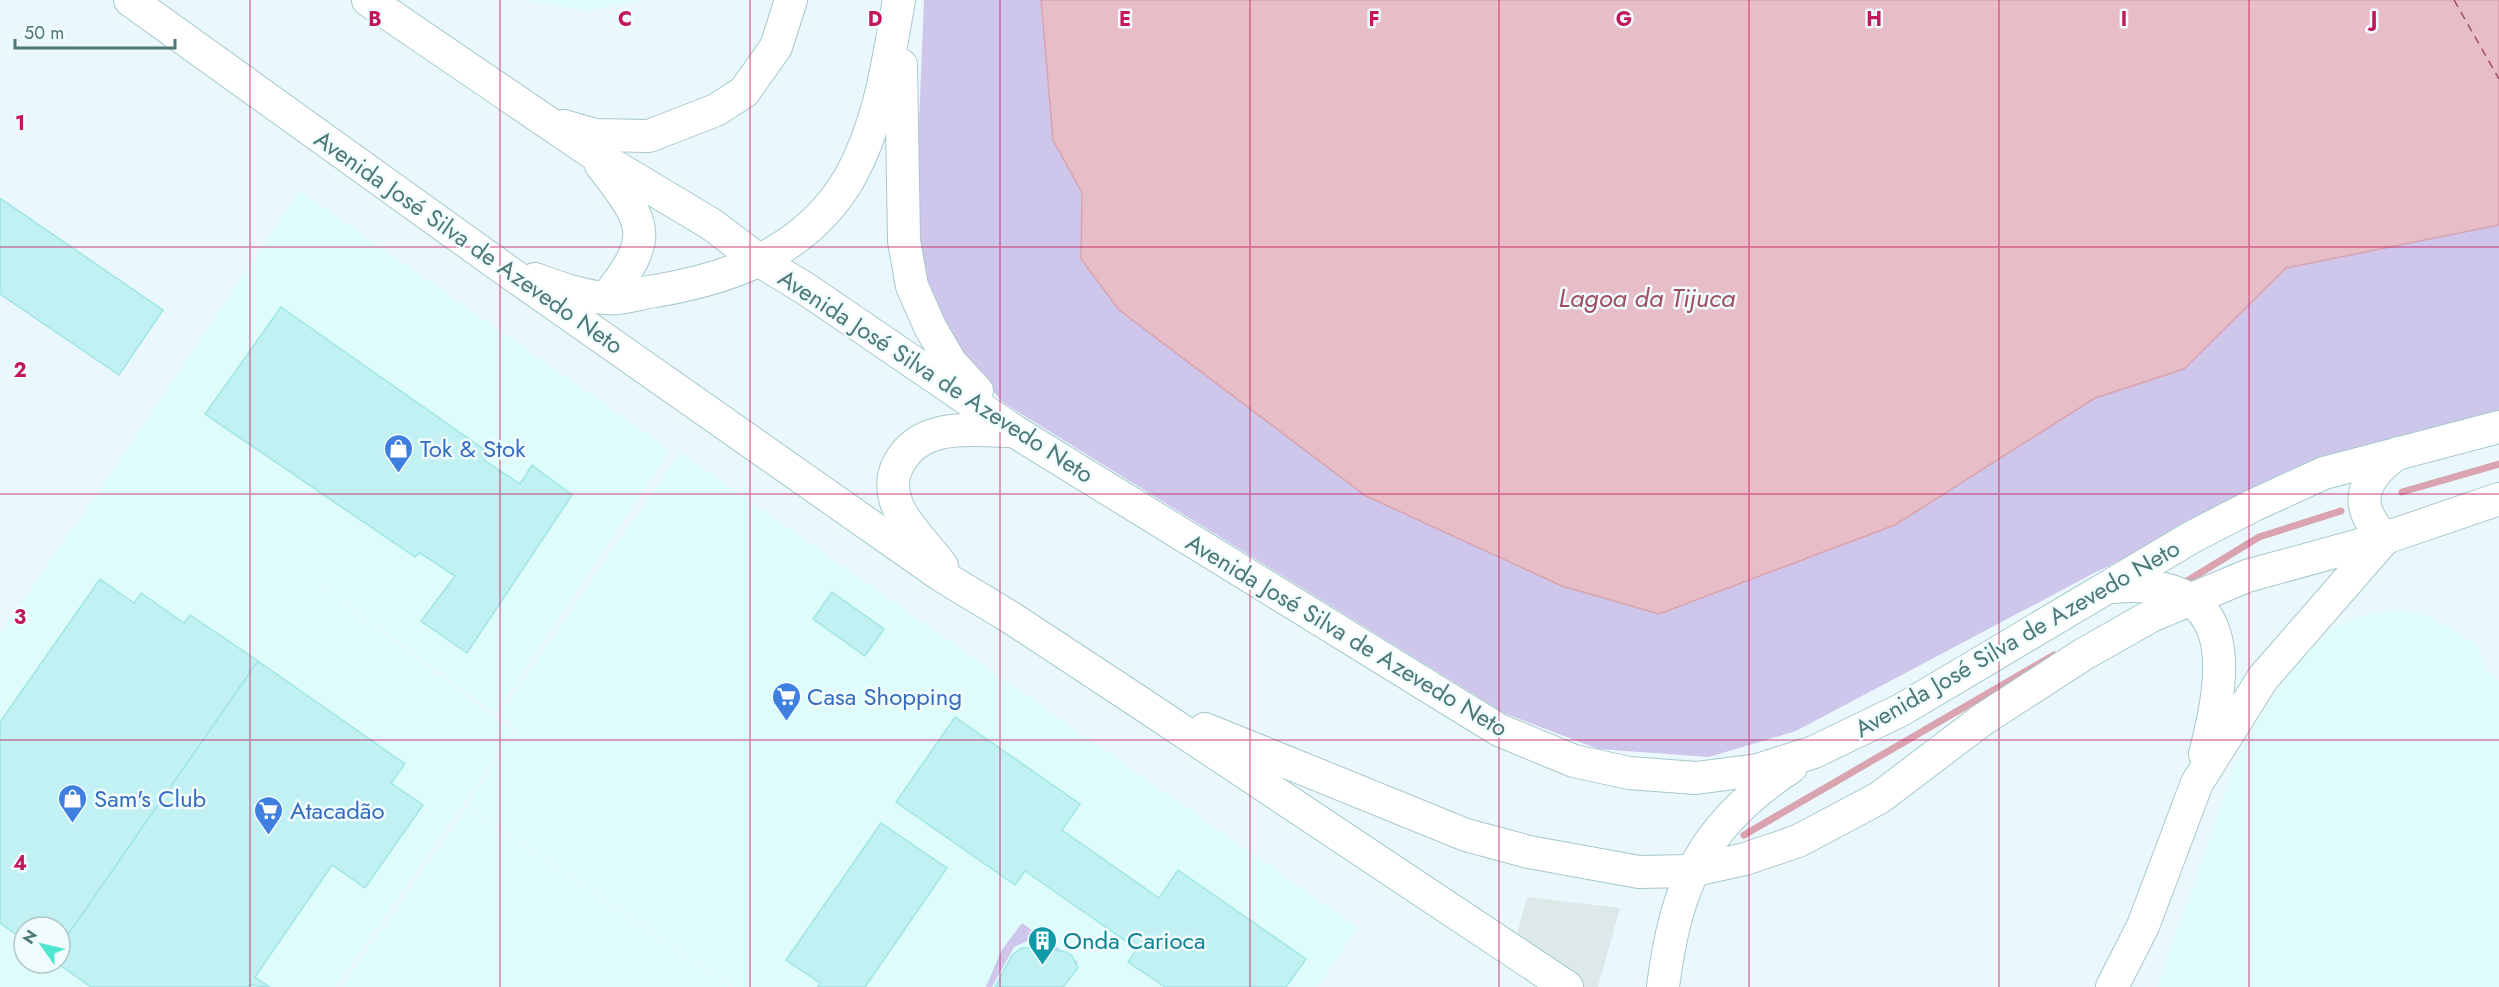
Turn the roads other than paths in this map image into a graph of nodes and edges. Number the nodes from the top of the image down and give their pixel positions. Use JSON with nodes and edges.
{"nodes":[{"id":1,"x":368,"y":0,"type":"edge"},
{"id":2,"x":791,"y":0,"type":"edge"},
{"id":3,"x":899,"y":0,"type":"edge"},
{"id":4,"x":143,"y":6,"type":"edge"},
{"id":5,"x":544,"y":120,"type":"junction"},
{"id":6,"x":591,"y":152,"type":"junction"},
{"id":7,"x":760,"y":261,"type":"junction"},
{"id":8,"x":502,"y":268,"type":"junction"},
{"id":9,"x":606,"y":298,"type":"junction"},
{"id":10,"x":2499,"y":427,"type":"edge"},
{"id":11,"x":1014,"y":431,"type":"junction"},
{"id":12,"x":2401,"y":450,"type":"junction"},
{"id":13,"x":2499,"y":499,"type":"edge"},
{"id":14,"x":2385,"y":538,"type":"junction"},
{"id":15,"x":956,"y":584,"type":"junction"},
{"id":16,"x":2108,"y":587,"type":"junction"},
{"id":17,"x":2190,"y":600,"type":"junction"},
{"id":18,"x":1139,"y":702,"type":"junction"},
{"id":19,"x":1814,"y":752,"type":"junction"},
{"id":20,"x":2197,"y":783,"type":"junction"},
{"id":21,"x":1691,"y":872,"type":"junction"},
{"id":22,"x":1557,"y":983,"type":"edge"},
{"id":23,"x":1663,"y":987,"type":"edge"},
{"id":24,"x":2112,"y":987,"type":"edge"}],
"edges":[{"from":1,"to":5,"type":"street","name":"Avenida José Silva de Azevedo Neto"},
{"from":2,"to":5,"type":"street"},
{"from":3,"to":7,"type":"street"},
{"from":3,"to":11,"type":"street"},
{"from":4,"to":8,"type":"street","name":"Avenida José Silva de Azevedo Neto"},
{"from":5,"to":6,"type":"street","name":"Avenida José Silva de Azevedo Neto"},
{"from":6,"to":7,"type":"street","name":"Avenida José Silva de Azevedo Neto"},
{"from":6,"to":9,"type":"street"},
{"from":7,"to":9,"type":"street"},
{"from":7,"to":11,"type":"street","name":"Avenida José Silva de Azevedo Neto"},
{"from":8,"to":9,"type":"street"},
{"from":8,"to":15,"type":"street","name":"Avenida José Silva de Azevedo Neto"},
{"from":10,"to":12,"type":"street","name":"Avenida José Silva de Azevedo Neto"},
{"from":11,"to":15,"type":"street"},
{"from":11,"to":19,"type":"street","name":"Avenida José Silva de Azevedo Neto"},
{"from":12,"to":14,"type":"street"},
{"from":12,"to":16,"type":"street","name":"Avenida José Silva de Azevedo Neto"},
{"from":13,"to":14,"type":"street","name":"Avenida José Silva de Azevedo Neto"},
{"from":14,"to":17,"type":"street","name":"Avenida José Silva de Azevedo Neto"},
{"from":14,"to":20,"type":"street"},
{"from":15,"to":18,"type":"street","name":"Avenida José Silva de Azevedo Neto"},
{"from":16,"to":17,"type":"street"},
{"from":16,"to":19,"type":"street","name":"Avenida José Silva de Azevedo Neto"},
{"from":17,"to":20,"type":"street"},
{"from":17,"to":21,"type":"street","name":"Avenida José Silva de Azevedo Neto"},
{"from":18,"to":21,"type":"street","name":"Avenida José Silva de Azevedo Neto"},
{"from":18,"to":22,"type":"street","name":"Avenida José Silva de Azevedo Neto"},
{"from":19,"to":21,"type":"street"},
{"from":20,"to":24,"type":"street"},
{"from":21,"to":23,"type":"street"}]}
